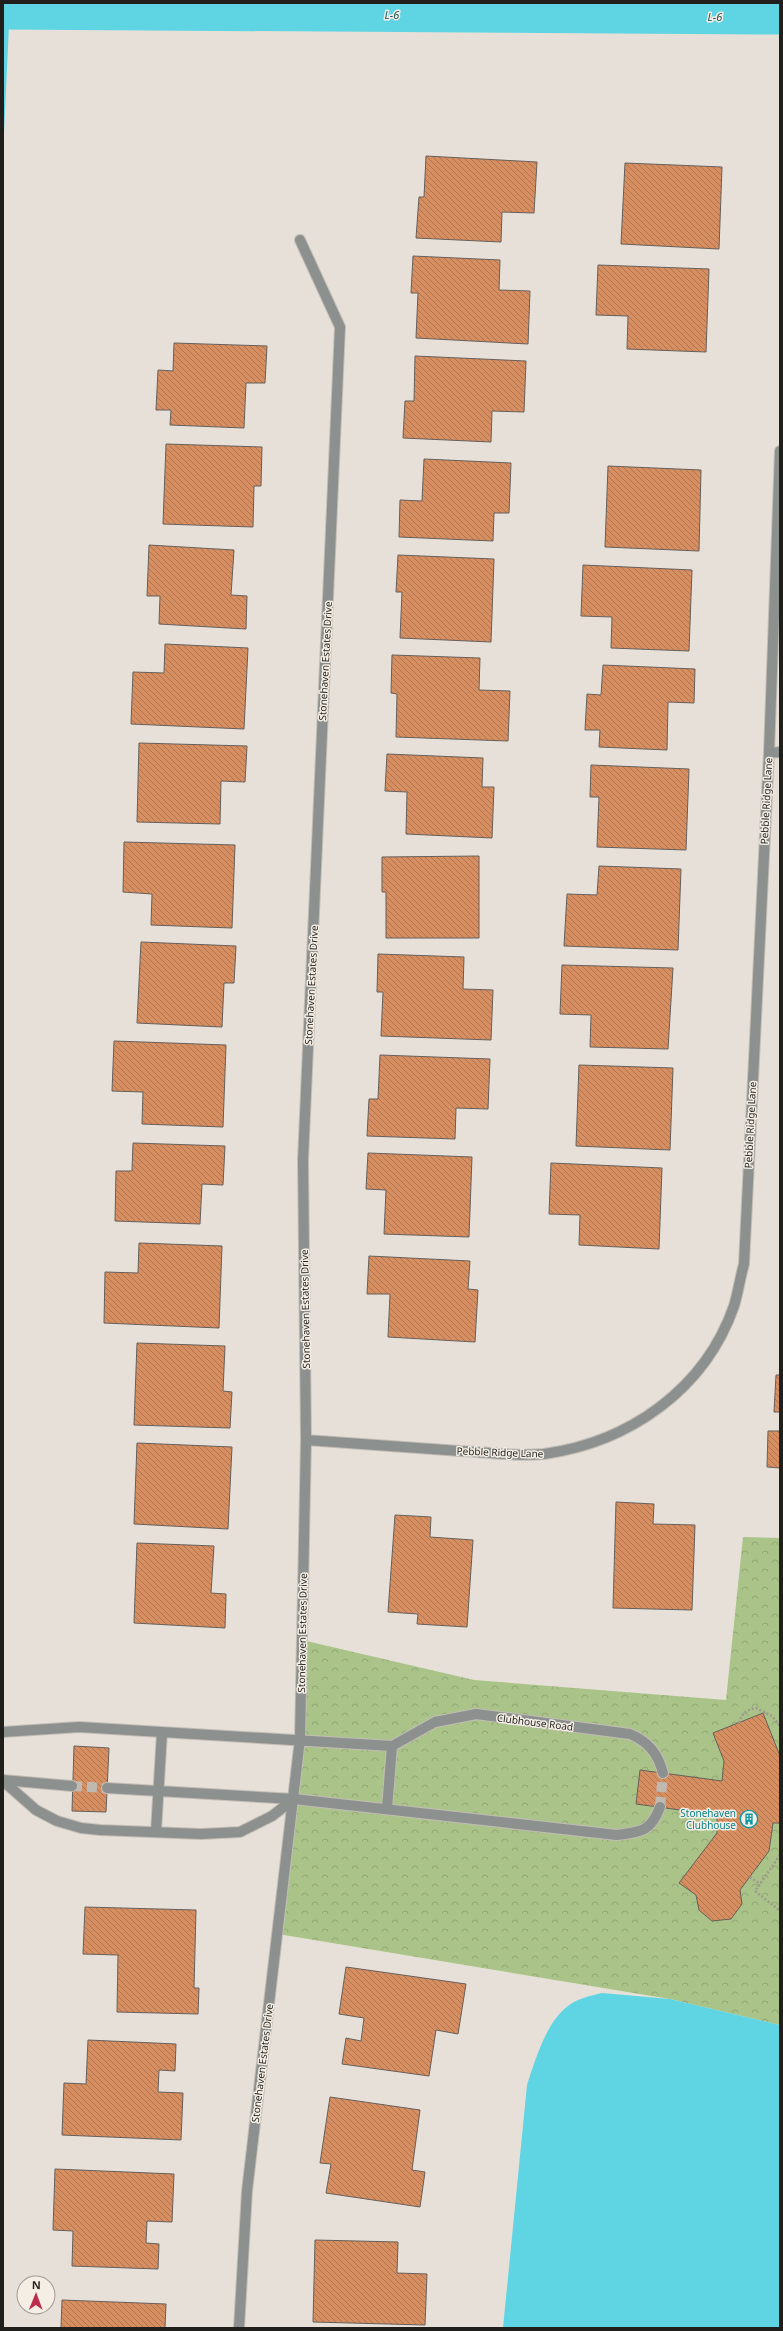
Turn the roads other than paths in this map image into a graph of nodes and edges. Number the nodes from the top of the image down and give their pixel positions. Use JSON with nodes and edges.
{"nodes":[{"id":1,"x":300,"y":240,"type":"dead end"},
{"id":2,"x":780,"y":451,"type":"edge"},
{"id":3,"x":780,"y":752,"type":"edge"},
{"id":4,"x":768,"y":753,"type":"junction"},
{"id":5,"x":306,"y":1440,"type":"junction"},
{"id":6,"x":3,"y":1732,"type":"edge"},
{"id":7,"x":162,"y":1732,"type":"junction"},
{"id":8,"x":300,"y":1739,"type":"junction"},
{"id":9,"x":392,"y":1746,"type":"junction"},
{"id":10,"x":663,"y":1773,"type":"tunnel mouth"},
{"id":11,"x":3,"y":1781,"type":"edge"},
{"id":12,"x":72,"y":1786,"type":"tunnel mouth"},
{"id":13,"x":107,"y":1788,"type":"tunnel mouth"},
{"id":14,"x":158,"y":1790,"type":"junction"},
{"id":15,"x":294,"y":1799,"type":"junction"},
{"id":16,"x":660,"y":1807,"type":"tunnel mouth"},
{"id":17,"x":387,"y":1809,"type":"junction"},
{"id":18,"x":156,"y":1832,"type":"junction"},
{"id":19,"x":240,"y":2328,"type":"edge"}],
"edges":[{"from":1,"to":5,"type":"street","name":"Stonehaven Estates Drive"},
{"from":2,"to":4,"type":"street","name":"Pebble Ridge Lane"},
{"from":3,"to":4,"type":"street"},
{"from":4,"to":5,"type":"street","name":"Pebble Ridge Lane"},
{"from":5,"to":8,"type":"street","name":"Stonehaven Estates Drive"},
{"from":6,"to":7,"type":"street"},
{"from":7,"to":8,"type":"street"},
{"from":7,"to":14,"type":"street"},
{"from":8,"to":9,"type":"street"},
{"from":8,"to":15,"type":"street","name":"Stonehaven Estates Drive"},
{"from":9,"to":10,"type":"street","name":"Clubhouse Road"},
{"from":9,"to":17,"type":"street"},
{"from":11,"to":12,"type":"street"},
{"from":11,"to":18,"type":"street"},
{"from":13,"to":14,"type":"street"},
{"from":14,"to":15,"type":"street"},
{"from":14,"to":18,"type":"street"},
{"from":15,"to":17,"type":"street"},
{"from":15,"to":18,"type":"street"},
{"from":15,"to":19,"type":"street","name":"Stonehaven Estates Drive"},
{"from":16,"to":17,"type":"street"}]}
